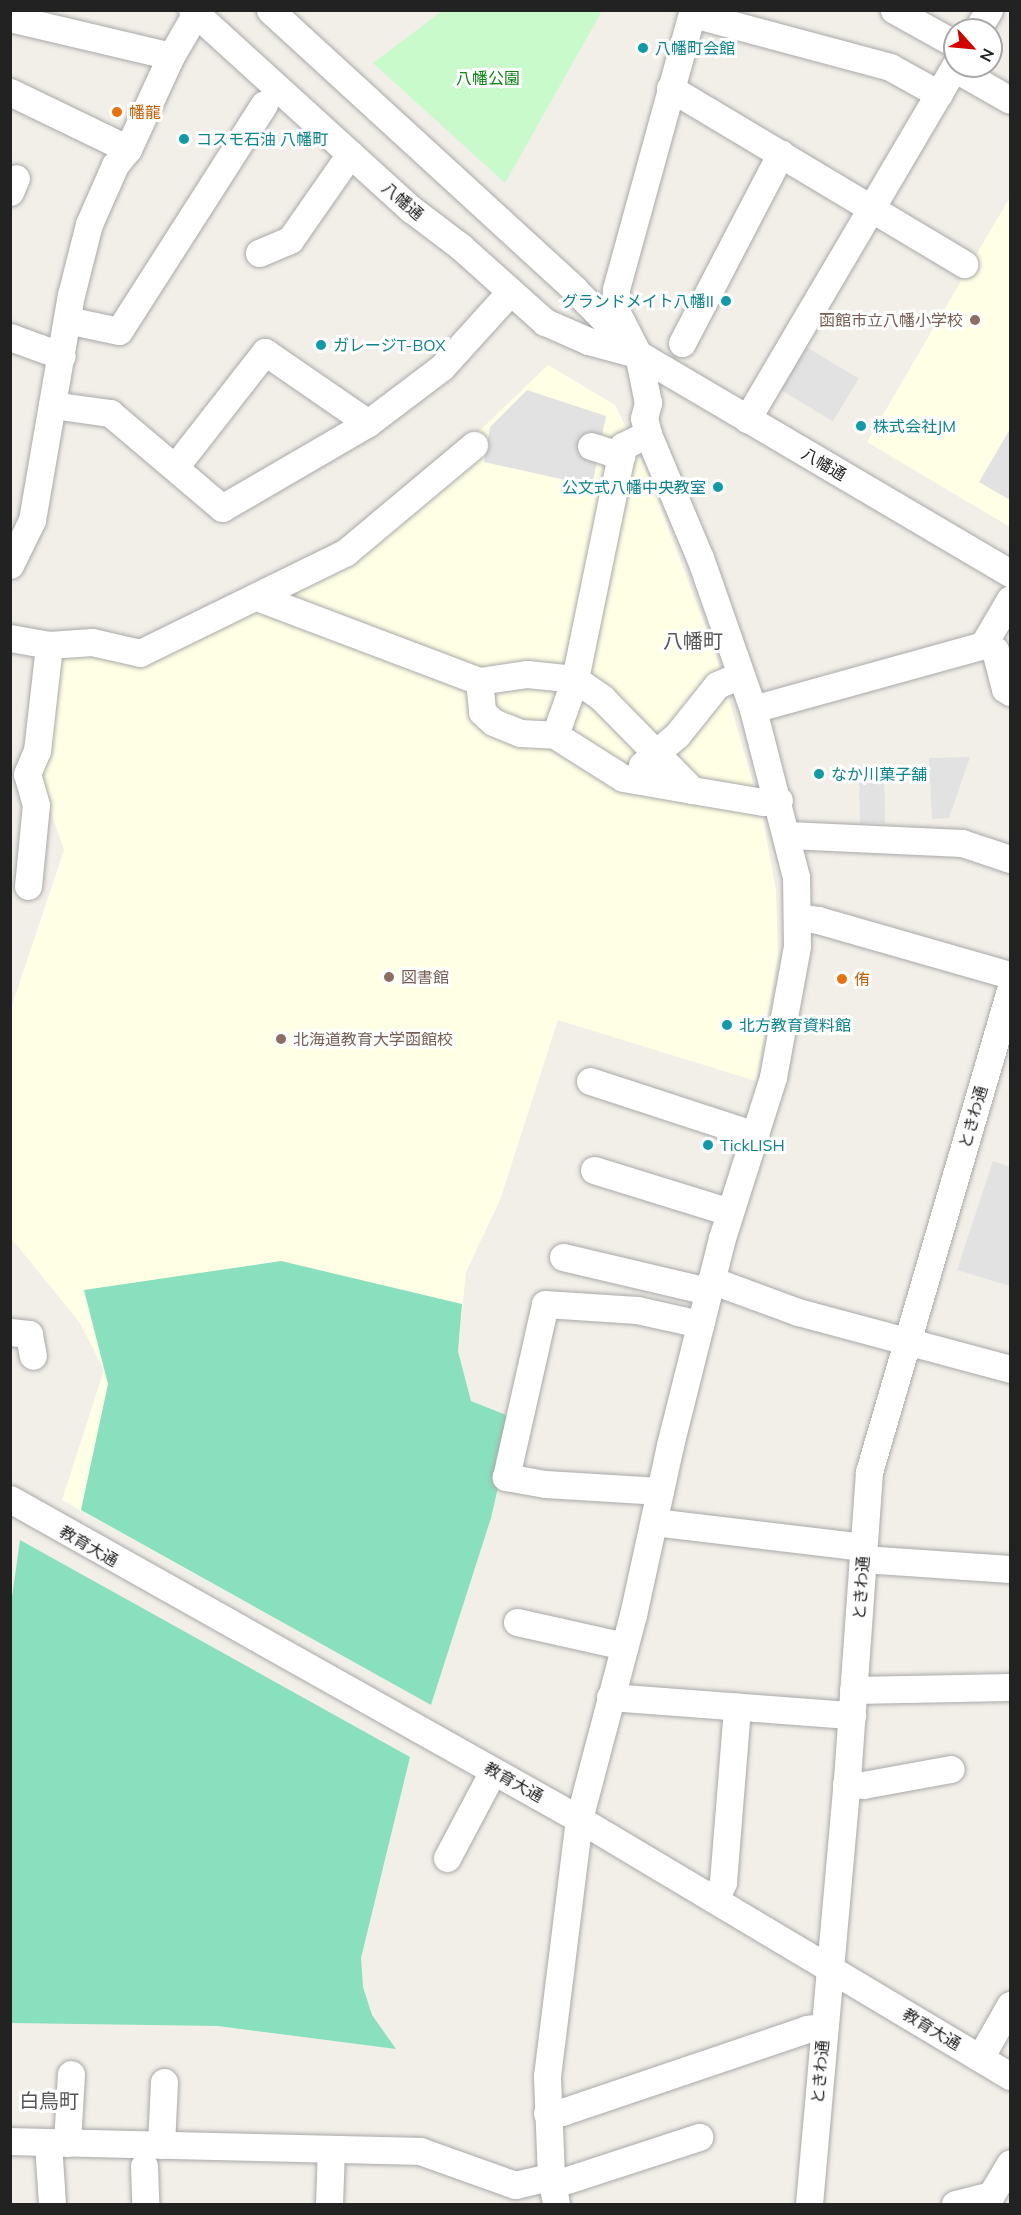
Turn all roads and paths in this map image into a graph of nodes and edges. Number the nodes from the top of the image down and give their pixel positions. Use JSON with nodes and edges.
{"nodes":[{"id":1,"x":270,"y":10,"type":"edge"},
{"id":2,"x":894,"y":10,"type":"edge"},
{"id":3,"x":195,"y":12,"type":"edge"},
{"id":4,"x":699,"y":14,"type":"edge"},
{"id":5,"x":10,"y":18,"type":"edge"},
{"id":6,"x":943,"y":49,"type":"edge"},
{"id":7,"x":171,"y":57,"type":"junction"},
{"id":8,"x":946,"y":78,"type":"edge"},
{"id":9,"x":981,"y":78,"type":"edge"},
{"id":10,"x":670,"y":88,"type":"junction"},
{"id":11,"x":10,"y":92,"type":"edge"},
{"id":12,"x":939,"y":94,"type":"junction"},
{"id":13,"x":1011,"y":100,"type":"edge"},
{"id":14,"x":264,"y":105,"type":"dead end"},
{"id":15,"x":129,"y":149,"type":"junction"},
{"id":16,"x":781,"y":153,"type":"junction"},
{"id":17,"x":350,"y":154,"type":"junction"},
{"id":18,"x":872,"y":208,"type":"junction"},
{"id":19,"x":259,"y":253,"type":"dead end"},
{"id":20,"x":964,"y":264,"type":"dead end"},
{"id":21,"x":510,"y":292,"type":"junction"},
{"id":22,"x":67,"y":320,"type":"junction"},
{"id":23,"x":10,"y":337,"type":"edge"},
{"id":24,"x":682,"y":343,"type":"dead end"},
{"id":25,"x":638,"y":354,"type":"junction"},
{"id":26,"x":62,"y":356,"type":"junction"},
{"id":27,"x":52,"y":405,"type":"junction"},
{"id":28,"x":747,"y":419,"type":"junction"},
{"id":29,"x":368,"y":423,"type":"junction"},
{"id":30,"x":648,"y":434,"type":"junction"},
{"id":31,"x":474,"y":445,"type":"dead end"},
{"id":32,"x":591,"y":446,"type":"dead end"},
{"id":33,"x":621,"y":456,"type":"junction"},
{"id":34,"x":175,"y":466,"type":"junction"},
{"id":35,"x":10,"y":566,"type":"edge"},
{"id":36,"x":1011,"y":573,"type":"edge"},
{"id":37,"x":257,"y":597,"type":"junction"},
{"id":38,"x":1011,"y":599,"type":"edge"},
{"id":39,"x":10,"y":638,"type":"edge"},
{"id":40,"x":49,"y":645,"type":"junction"},
{"id":41,"x":983,"y":645,"type":"junction"},
{"id":42,"x":741,"y":675,"type":"junction"},
{"id":43,"x":575,"y":679,"type":"junction"},
{"id":44,"x":479,"y":681,"type":"junction"},
{"id":45,"x":1011,"y":692,"type":"edge"},
{"id":46,"x":753,"y":709,"type":"junction"},
{"id":47,"x":555,"y":735,"type":"junction"},
{"id":48,"x":656,"y":755,"type":"junction"},
{"id":49,"x":623,"y":778,"type":"junction"},
{"id":50,"x":692,"y":790,"type":"junction"},
{"id":51,"x":779,"y":800,"type":"junction"},
{"id":52,"x":788,"y":835,"type":"junction"},
{"id":53,"x":1011,"y":859,"type":"edge"},
{"id":54,"x":23,"y":870,"type":"edge"},
{"id":55,"x":797,"y":917,"type":"junction"},
{"id":56,"x":1011,"y":975,"type":"edge"},
{"id":57,"x":1011,"y":990,"type":"edge"},
{"id":58,"x":590,"y":1081,"type":"dead end"},
{"id":59,"x":755,"y":1135,"type":"junction"},
{"id":60,"x":594,"y":1170,"type":"dead end"},
{"id":61,"x":730,"y":1212,"type":"junction"},
{"id":62,"x":563,"y":1257,"type":"dead end"},
{"id":63,"x":710,"y":1285,"type":"junction"},
{"id":64,"x":700,"y":1324,"type":"junction"},
{"id":65,"x":10,"y":1332,"type":"edge"},
{"id":66,"x":907,"y":1343,"type":"junction"},
{"id":67,"x":33,"y":1356,"type":"dead end"},
{"id":68,"x":1011,"y":1369,"type":"edge"},
{"id":69,"x":660,"y":1491,"type":"junction"},
{"id":70,"x":10,"y":1499,"type":"edge"},
{"id":71,"x":654,"y":1522,"type":"junction"},
{"id":72,"x":863,"y":1553,"type":"junction"},
{"id":73,"x":1011,"y":1569,"type":"edge"},
{"id":74,"x":517,"y":1622,"type":"dead end"},
{"id":75,"x":624,"y":1646,"type":"junction"},
{"id":76,"x":1011,"y":1687,"type":"edge"},
{"id":77,"x":610,"y":1697,"type":"junction"},
{"id":78,"x":853,"y":1702,"type":"junction"},
{"id":79,"x":737,"y":1707,"type":"junction"},
{"id":80,"x":951,"y":1769,"type":"dead end"},
{"id":81,"x":493,"y":1771,"type":"junction"},
{"id":82,"x":846,"y":1784,"type":"junction"},
{"id":83,"x":579,"y":1819,"type":"junction"},
{"id":84,"x":447,"y":1858,"type":"dead end"},
{"id":85,"x":715,"y":1900,"type":"junction"},
{"id":86,"x":829,"y":1970,"type":"junction"},
{"id":87,"x":1011,"y":2005,"type":"edge"},
{"id":88,"x":824,"y":2027,"type":"junction"},
{"id":89,"x":980,"y":2058,"type":"junction"},
{"id":90,"x":71,"y":2074,"type":"dead end"},
{"id":91,"x":1011,"y":2076,"type":"edge"},
{"id":92,"x":164,"y":2082,"type":"dead end"},
{"id":93,"x":548,"y":2114,"type":"junction"},
{"id":94,"x":699,"y":2137,"type":"dead end"},
{"id":95,"x":10,"y":2141,"type":"edge"},
{"id":96,"x":58,"y":2143,"type":"junction"},
{"id":97,"x":161,"y":2145,"type":"junction"},
{"id":98,"x":331,"y":2149,"type":"junction"},
{"id":99,"x":1011,"y":2163,"type":"edge"},
{"id":100,"x":144,"y":2166,"type":"dead end"},
{"id":101,"x":553,"y":2189,"type":"edge"},
{"id":102,"x":52,"y":2205,"type":"edge"},
{"id":103,"x":145,"y":2205,"type":"edge"},
{"id":104,"x":330,"y":2205,"type":"edge"},
{"id":105,"x":809,"y":2205,"type":"edge"},
{"id":106,"x":955,"y":2205,"type":"edge"}],
"edges":[{"from":1,"to":25,"type":"street","name":"八幡通"},
{"from":2,"to":6,"type":"street"},
{"from":3,"to":7,"type":"street"},
{"from":3,"to":17,"type":"street","name":"八幡通"},
{"from":4,"to":10,"type":"street"},
{"from":4,"to":12,"type":"street"},
{"from":5,"to":7,"type":"street"},
{"from":7,"to":15,"type":"street"},
{"from":8,"to":12,"type":"street"},
{"from":9,"to":13,"type":"street"},
{"from":10,"to":16,"type":"street"},
{"from":10,"to":25,"type":"street"},
{"from":11,"to":15,"type":"street"},
{"from":12,"to":18,"type":"street"},
{"from":14,"to":22,"type":"street"},
{"from":15,"to":22,"type":"street"},
{"from":16,"to":18,"type":"street"},
{"from":16,"to":24,"type":"street"},
{"from":17,"to":19,"type":"street"},
{"from":17,"to":21,"type":"street","name":"八幡通"},
{"from":18,"to":20,"type":"street"},
{"from":18,"to":28,"type":"street"},
{"from":21,"to":25,"type":"street","name":"八幡通"},
{"from":21,"to":29,"type":"street"},
{"from":22,"to":26,"type":"street"},
{"from":23,"to":26,"type":"street"},
{"from":25,"to":28,"type":"street","name":"八幡通"},
{"from":25,"to":30,"type":"street"},
{"from":26,"to":27,"type":"street"},
{"from":27,"to":34,"type":"street"},
{"from":27,"to":35,"type":"street"},
{"from":28,"to":36,"type":"street","name":"八幡通"},
{"from":29,"to":34,"type":"street"},
{"from":29,"to":34,"type":"street"},
{"from":30,"to":33,"type":"street"},
{"from":30,"to":42,"type":"street"},
{"from":31,"to":37,"type":"street"},
{"from":32,"to":33,"type":"street"},
{"from":33,"to":43,"type":"street"},
{"from":37,"to":40,"type":"street"},
{"from":37,"to":44,"type":"street"},
{"from":38,"to":41,"type":"street"},
{"from":39,"to":40,"type":"street"},
{"from":40,"to":54,"type":"street"},
{"from":41,"to":45,"type":"street"},
{"from":41,"to":46,"type":"street"},
{"from":42,"to":46,"type":"street"},
{"from":42,"to":48,"type":"street"},
{"from":43,"to":44,"type":"street"},
{"from":43,"to":47,"type":"street"},
{"from":43,"to":48,"type":"street"},
{"from":44,"to":47,"type":"street"},
{"from":46,"to":51,"type":"street"},
{"from":47,"to":49,"type":"street"},
{"from":48,"to":49,"type":"street"},
{"from":48,"to":50,"type":"street"},
{"from":49,"to":50,"type":"street"},
{"from":50,"to":51,"type":"street"},
{"from":51,"to":52,"type":"street"},
{"from":52,"to":53,"type":"street"},
{"from":52,"to":55,"type":"street"},
{"from":55,"to":56,"type":"street"},
{"from":55,"to":59,"type":"street"},
{"from":57,"to":66,"type":"street","name":"ときわ通"},
{"from":58,"to":59,"type":"street"},
{"from":59,"to":61,"type":"street"},
{"from":60,"to":61,"type":"street"},
{"from":61,"to":63,"type":"street"},
{"from":62,"to":63,"type":"street"},
{"from":63,"to":64,"type":"street"},
{"from":63,"to":66,"type":"street"},
{"from":64,"to":69,"type":"street"},
{"from":64,"to":69,"type":"street"},
{"from":65,"to":67,"type":"street"},
{"from":66,"to":68,"type":"street"},
{"from":66,"to":72,"type":"street","name":"ときわ通"},
{"from":69,"to":71,"type":"street"},
{"from":70,"to":81,"type":"street","name":"教育大通"},
{"from":71,"to":72,"type":"street"},
{"from":71,"to":75,"type":"street"},
{"from":72,"to":73,"type":"street"},
{"from":72,"to":78,"type":"street","name":"ときわ通"},
{"from":74,"to":75,"type":"street"},
{"from":75,"to":77,"type":"street"},
{"from":76,"to":78,"type":"street"},
{"from":77,"to":79,"type":"street"},
{"from":77,"to":83,"type":"street"},
{"from":78,"to":79,"type":"street"},
{"from":78,"to":82,"type":"street","name":"ときわ通"},
{"from":79,"to":85,"type":"street"},
{"from":80,"to":82,"type":"street"},
{"from":81,"to":83,"type":"street","name":"教育大通"},
{"from":81,"to":84,"type":"street"},
{"from":82,"to":86,"type":"street","name":"ときわ通"},
{"from":83,"to":85,"type":"street","name":"教育大通"},
{"from":83,"to":93,"type":"street"},
{"from":85,"to":86,"type":"street","name":"教育大通"},
{"from":86,"to":88,"type":"street","name":"ときわ通"},
{"from":86,"to":89,"type":"street","name":"教育大通"},
{"from":87,"to":89,"type":"street"},
{"from":88,"to":93,"type":"street"},
{"from":88,"to":105,"type":"street","name":"ときわ通"},
{"from":89,"to":91,"type":"street","name":"教育大通"},
{"from":90,"to":96,"type":"street"},
{"from":92,"to":97,"type":"street"},
{"from":93,"to":101,"type":"street"},
{"from":94,"to":101,"type":"street"},
{"from":95,"to":96,"type":"street"},
{"from":96,"to":97,"type":"street"},
{"from":96,"to":102,"type":"street"},
{"from":97,"to":98,"type":"street"},
{"from":98,"to":101,"type":"street"},
{"from":98,"to":104,"type":"street"},
{"from":99,"to":106,"type":"street"},
{"from":100,"to":103,"type":"street"}]}
